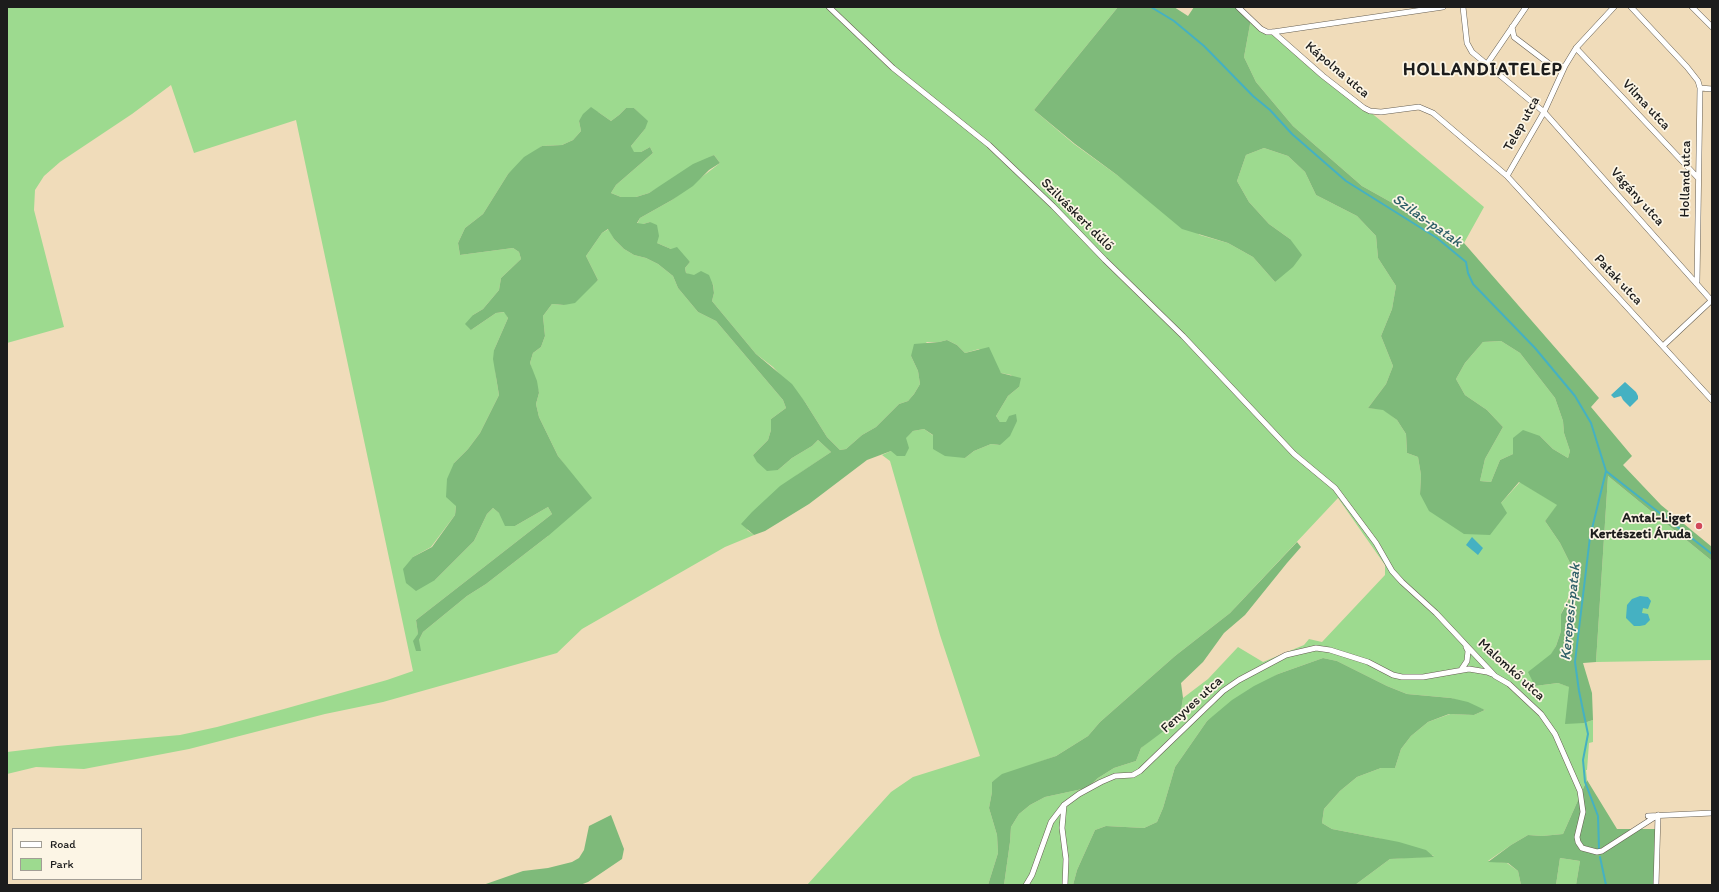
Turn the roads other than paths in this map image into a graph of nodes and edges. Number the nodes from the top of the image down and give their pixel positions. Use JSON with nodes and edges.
{"nodes":[{"id":1,"x":829,"y":7,"type":"edge"},
{"id":2,"x":1238,"y":7,"type":"edge"},
{"id":3,"x":1443,"y":7,"type":"edge"},
{"id":4,"x":1463,"y":7,"type":"edge"},
{"id":5,"x":1526,"y":7,"type":"edge"},
{"id":6,"x":1614,"y":7,"type":"edge"},
{"id":7,"x":1631,"y":7,"type":"edge"},
{"id":8,"x":1692,"y":7,"type":"edge"},
{"id":9,"x":1712,"y":27,"type":"edge"},
{"id":10,"x":1512,"y":28,"type":"junction"},
{"id":11,"x":1273,"y":32,"type":"junction"},
{"id":12,"x":1576,"y":48,"type":"junction"},
{"id":13,"x":1487,"y":64,"type":"junction"},
{"id":14,"x":1565,"y":66,"type":"junction"},
{"id":15,"x":1700,"y":88,"type":"junction"},
{"id":16,"x":1712,"y":89,"type":"edge"},
{"id":17,"x":1544,"y":112,"type":"junction"},
{"id":18,"x":1507,"y":176,"type":"junction"},
{"id":19,"x":1698,"y":178,"type":"junction"},
{"id":20,"x":1697,"y":282,"type":"junction"},
{"id":21,"x":1712,"y":300,"type":"edge"},
{"id":22,"x":1663,"y":346,"type":"junction"},
{"id":23,"x":1712,"y":400,"type":"edge"},
{"id":24,"x":1294,"y":454,"type":"joint"},
{"id":25,"x":1466,"y":646,"type":"junction"},
{"id":26,"x":1461,"y":670,"type":"junction"},
{"id":27,"x":1495,"y":676,"type":"junction"},
{"id":28,"x":1064,"y":805,"type":"junction"},
{"id":29,"x":1712,"y":813,"type":"edge"},
{"id":30,"x":1658,"y":815,"type":"junction"},
{"id":31,"x":1648,"y":816,"type":"dead end"},
{"id":32,"x":1026,"y":885,"type":"edge"},
{"id":33,"x":1065,"y":885,"type":"edge"},
{"id":34,"x":1656,"y":885,"type":"edge"}],
"edges":[{"from":1,"to":24,"type":"street","name":"Szilváskert dűlő"},
{"from":2,"to":11,"type":"street","name":"Kápolna utca"},
{"from":3,"to":11,"type":"street"},
{"from":4,"to":13,"type":"street","name":"Vágány utca"},
{"from":5,"to":10,"type":"street"},
{"from":6,"to":12,"type":"street","name":"Telep utca"},
{"from":7,"to":15,"type":"street"},
{"from":8,"to":9,"type":"street"},
{"from":10,"to":13,"type":"street"},
{"from":10,"to":14,"type":"street"},
{"from":11,"to":18,"type":"street","name":"Kápolna utca"},
{"from":12,"to":14,"type":"street","name":"Telep utca"},
{"from":12,"to":19,"type":"street","name":"Vilma utca"},
{"from":13,"to":17,"type":"street","name":"Vágány utca"},
{"from":14,"to":17,"type":"street","name":"Telep utca"},
{"from":15,"to":16,"type":"street"},
{"from":15,"to":19,"type":"street","name":"Holland utca"},
{"from":17,"to":18,"type":"street","name":"Telep utca"},
{"from":17,"to":20,"type":"street","name":"Vágány utca"},
{"from":18,"to":22,"type":"street","name":"Patak utca"},
{"from":19,"to":20,"type":"street","name":"Holland utca"},
{"from":20,"to":21,"type":"street","name":"Vágány utca"},
{"from":21,"to":22,"type":"street"},
{"from":22,"to":23,"type":"street","name":"Patak utca"},
{"from":24,"to":25,"type":"street","name":"Malomkő utca"},
{"from":25,"to":26,"type":"street"},
{"from":25,"to":27,"type":"street","name":"Malomkő utca"},
{"from":26,"to":27,"type":"street","name":"Fenyves utca"},
{"from":26,"to":28,"type":"street","name":"Fenyves utca"},
{"from":27,"to":30,"type":"street","name":"Malomkő utca"},
{"from":28,"to":32,"type":"street","name":"Fenyves utca"},
{"from":28,"to":33,"type":"street"},
{"from":29,"to":30,"type":"street"},
{"from":30,"to":31,"type":"street"},
{"from":30,"to":34,"type":"street"}]}
